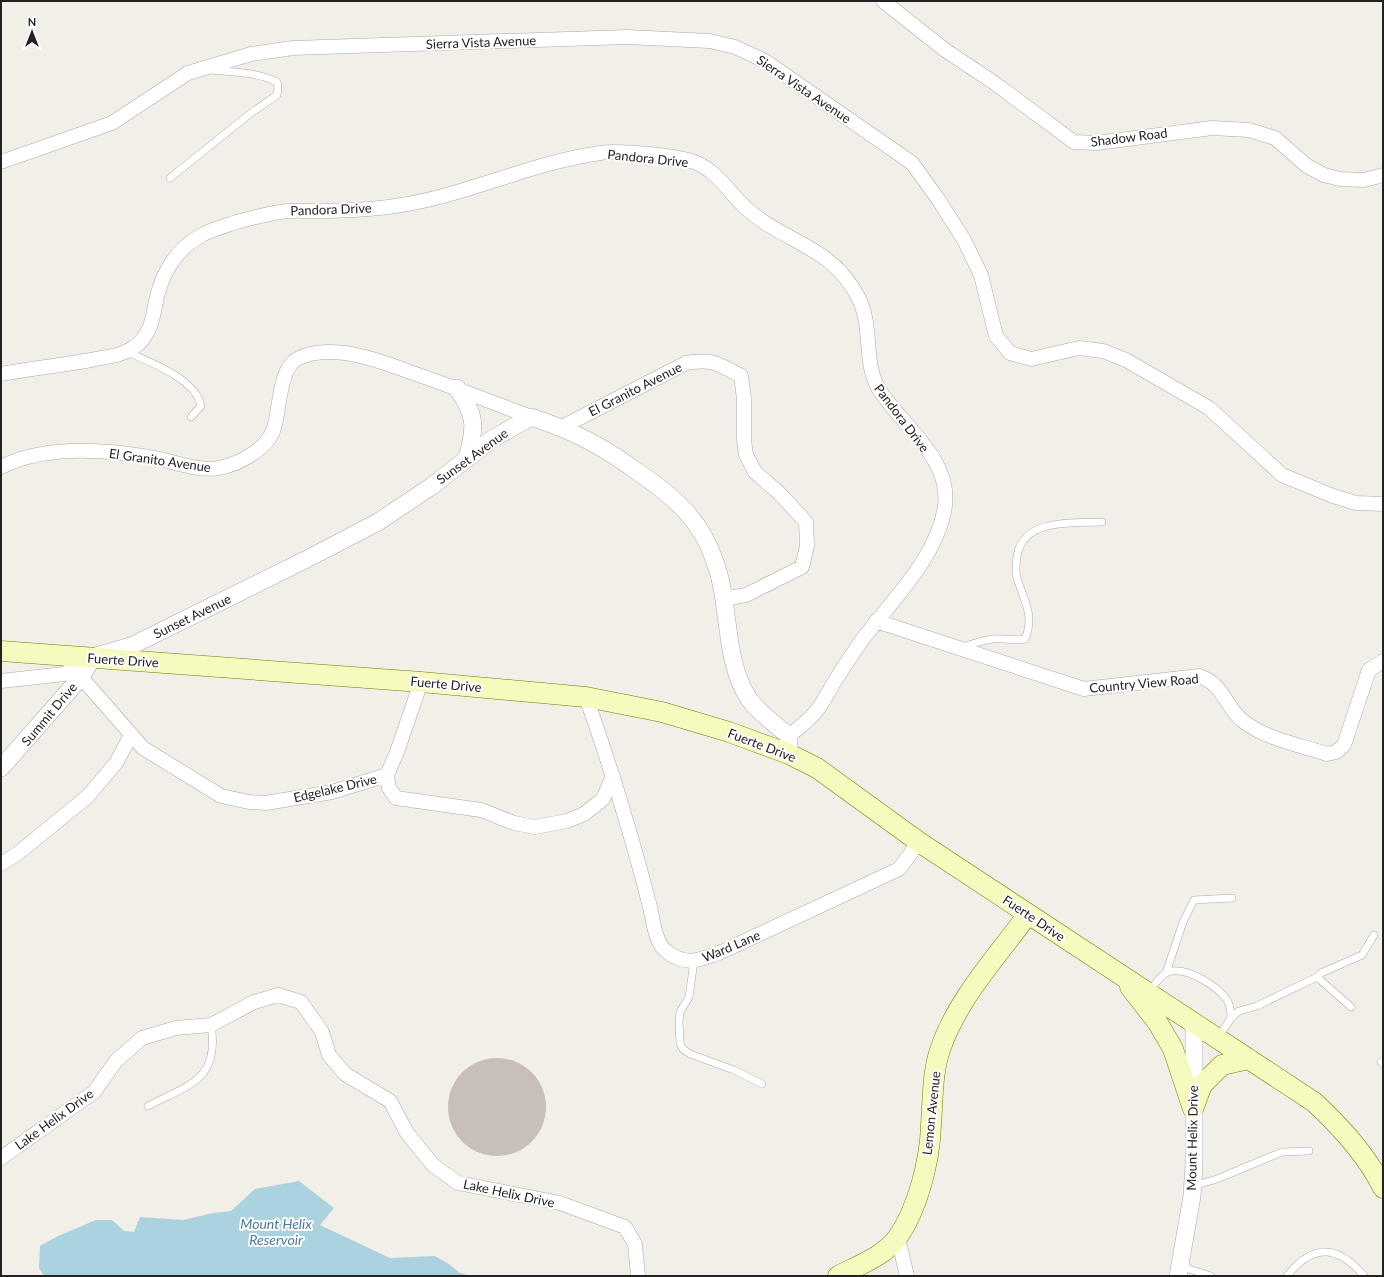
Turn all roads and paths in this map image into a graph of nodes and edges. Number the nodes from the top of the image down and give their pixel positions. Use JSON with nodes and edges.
{"nodes":[{"id":1,"x":883,"y":1,"type":"edge"},
{"id":2,"x":201,"y":69,"type":"junction"},
{"id":3,"x":1,"y":162,"type":"edge"},
{"id":4,"x":1383,"y":175,"type":"edge"},
{"id":5,"x":170,"y":178,"type":"dead end"},
{"id":6,"x":126,"y":352,"type":"junction"},
{"id":7,"x":1,"y":374,"type":"edge"},
{"id":8,"x":457,"y":388,"type":"junction"},
{"id":9,"x":191,"y":417,"type":"dead end"},
{"id":10,"x":531,"y":417,"type":"junction"},
{"id":11,"x":562,"y":427,"type":"junction"},
{"id":12,"x":467,"y":458,"type":"junction"},
{"id":13,"x":1,"y":467,"type":"edge"},
{"id":14,"x":1383,"y":504,"type":"edge"},
{"id":15,"x":1102,"y":522,"type":"dead end"},
{"id":16,"x":723,"y":599,"type":"junction"},
{"id":17,"x":876,"y":622,"type":"junction"},
{"id":18,"x":961,"y":648,"type":"junction"},
{"id":19,"x":1,"y":651,"type":"edge"},
{"id":20,"x":93,"y":657,"type":"junction"},
{"id":21,"x":1383,"y":661,"type":"edge"},
{"id":22,"x":81,"y":677,"type":"junction"},
{"id":23,"x":1,"y":681,"type":"edge"},
{"id":24,"x":421,"y":682,"type":"junction"},
{"id":25,"x":586,"y":697,"type":"junction"},
{"id":26,"x":131,"y":735,"type":"junction"},
{"id":27,"x":789,"y":745,"type":"junction"},
{"id":28,"x":1,"y":768,"type":"edge"},
{"id":29,"x":386,"y":775,"type":"junction"},
{"id":30,"x":614,"y":776,"type":"junction"},
{"id":31,"x":919,"y":842,"type":"junction"},
{"id":32,"x":1,"y":864,"type":"edge"},
{"id":33,"x":1232,"y":898,"type":"dead end"},
{"id":34,"x":1028,"y":914,"type":"junction"},
{"id":35,"x":1374,"y":935,"type":"dead end"},
{"id":36,"x":694,"y":961,"type":"junction"},
{"id":37,"x":1166,"y":973,"type":"junction"},
{"id":38,"x":1122,"y":975,"type":"junction"},
{"id":39,"x":1317,"y":977,"type":"junction"},
{"id":40,"x":1148,"y":993,"type":"junction"},
{"id":41,"x":1351,"y":1007,"type":"dead end"},
{"id":42,"x":1231,"y":1018,"type":"junction"},
{"id":43,"x":1194,"y":1023,"type":"junction"},
{"id":44,"x":211,"y":1025,"type":"junction"},
{"id":45,"x":1217,"y":1038,"type":"junction"},
{"id":46,"x":1249,"y":1059,"type":"junction"},
{"id":47,"x":762,"y":1084,"type":"dead end"},
{"id":48,"x":148,"y":1106,"type":"dead end"},
{"id":49,"x":1193,"y":1109,"type":"junction"},
{"id":50,"x":1309,"y":1152,"type":"dead end"},
{"id":51,"x":1,"y":1158,"type":"edge"},
{"id":52,"x":1192,"y":1186,"type":"junction"},
{"id":53,"x":1382,"y":1186,"type":"edge"},
{"id":54,"x":898,"y":1238,"type":"junction"},
{"id":55,"x":1179,"y":1269,"type":"edge"},
{"id":56,"x":638,"y":1276,"type":"edge"},
{"id":57,"x":838,"y":1276,"type":"edge"},
{"id":58,"x":907,"y":1276,"type":"edge"},
{"id":59,"x":1211,"y":1276,"type":"edge"},
{"id":60,"x":1287,"y":1276,"type":"edge"},
{"id":61,"x":1364,"y":1276,"type":"edge"}],
"edges":[{"from":1,"to":4,"type":"street","name":"Shadow Road"},
{"from":2,"to":3,"type":"street","name":"Sierra Vista Avenue"},
{"from":2,"to":5,"type":"lane"},
{"from":2,"to":14,"type":"street","name":"Sierra Vista Avenue"},
{"from":6,"to":7,"type":"street","name":"Pandora Drive"},
{"from":6,"to":9,"type":"lane"},
{"from":6,"to":17,"type":"street","name":"Pandora Drive"},
{"from":8,"to":10,"type":"street","name":"El Granito Avenue"},
{"from":8,"to":12,"type":"street"},
{"from":8,"to":13,"type":"street","name":"El Granito Avenue"},
{"from":10,"to":11,"type":"street"},
{"from":10,"to":12,"type":"street","name":"Sunset Avenue"},
{"from":11,"to":16,"type":"street"},
{"from":11,"to":16,"type":"street","name":"El Granito Avenue"},
{"from":12,"to":20,"type":"street","name":"Sunset Avenue"},
{"from":15,"to":18,"type":"lane"},
{"from":16,"to":27,"type":"street"},
{"from":17,"to":18,"type":"street","name":"Country View Road"},
{"from":17,"to":27,"type":"street","name":"Pandora Drive"},
{"from":18,"to":21,"type":"street","name":"Country View Road"},
{"from":19,"to":20,"type":"main road","name":"Fuerte Drive"},
{"from":20,"to":22,"type":"street","name":"Summit Drive"},
{"from":20,"to":23,"type":"street","name":"Sunset Avenue"},
{"from":20,"to":24,"type":"main road","name":"Fuerte Drive"},
{"from":22,"to":26,"type":"street","name":"Edgelake Drive"},
{"from":22,"to":28,"type":"street","name":"Summit Drive"},
{"from":24,"to":25,"type":"main road","name":"Fuerte Drive"},
{"from":24,"to":29,"type":"street"},
{"from":25,"to":27,"type":"main road","name":"Fuerte Drive"},
{"from":25,"to":30,"type":"street","name":"Ward Lane"},
{"from":26,"to":29,"type":"street","name":"Edgelake Drive"},
{"from":26,"to":32,"type":"street"},
{"from":27,"to":31,"type":"main road","name":"Fuerte Drive"},
{"from":29,"to":30,"type":"street","name":"Edgelake Drive"},
{"from":30,"to":36,"type":"street","name":"Ward Lane"},
{"from":31,"to":34,"type":"main road","name":"Fuerte Drive"},
{"from":31,"to":36,"type":"street","name":"Ward Lane"},
{"from":33,"to":37,"type":"lane"},
{"from":34,"to":38,"type":"main road","name":"Fuerte Drive"},
{"from":34,"to":54,"type":"main road","name":"Lemon Avenue"},
{"from":35,"to":39,"type":"lane"},
{"from":36,"to":47,"type":"lane"},
{"from":37,"to":40,"type":"lane"},
{"from":37,"to":42,"type":"lane"},
{"from":38,"to":40,"type":"main road","name":"Fuerte Drive"},
{"from":38,"to":49,"type":"main road"},
{"from":39,"to":41,"type":"lane"},
{"from":39,"to":42,"type":"lane"},
{"from":40,"to":43,"type":"main road","name":"Fuerte Drive"},
{"from":42,"to":45,"type":"lane"},
{"from":43,"to":45,"type":"main road","name":"Fuerte Drive"},
{"from":43,"to":49,"type":"street","name":"Mount Helix Drive"},
{"from":44,"to":48,"type":"lane"},
{"from":44,"to":51,"type":"street","name":"Lake Helix Drive"},
{"from":44,"to":56,"type":"street","name":"Lake Helix Drive"},
{"from":45,"to":46,"type":"main road","name":"Fuerte Drive"},
{"from":46,"to":49,"type":"main road"},
{"from":46,"to":53,"type":"main road","name":"Fuerte Drive"},
{"from":49,"to":52,"type":"street","name":"Mount Helix Drive"},
{"from":50,"to":52,"type":"lane"},
{"from":52,"to":55,"type":"street","name":"Mount Helix Drive"},
{"from":54,"to":57,"type":"main road","name":"Lemon Avenue"},
{"from":54,"to":58,"type":"street"},
{"from":55,"to":59,"type":"lane"},
{"from":60,"to":61,"type":"lane"}]}
